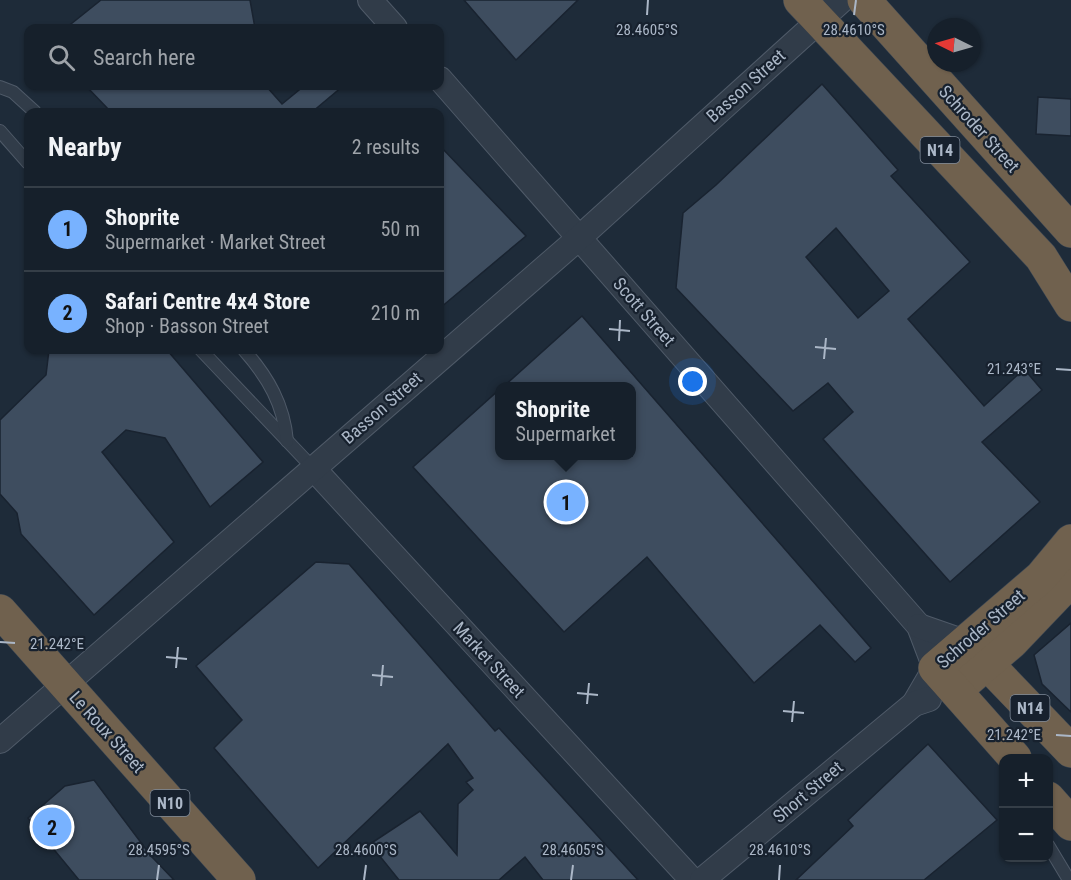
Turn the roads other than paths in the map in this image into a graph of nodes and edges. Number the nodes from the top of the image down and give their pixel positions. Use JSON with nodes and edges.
{"nodes":[{"id":1,"x":370,"y":0,"type":"edge"},
{"id":2,"x":864,"y":0,"type":"edge"},
{"id":3,"x":820,"y":7,"type":"edge"},
{"id":4,"x":391,"y":24,"type":"edge"},
{"id":5,"x":444,"y":85,"type":"edge"},
{"id":6,"x":0,"y":87,"type":"edge"},
{"id":7,"x":31,"y":108,"type":"edge"},
{"id":8,"x":0,"y":131,"type":"edge"},
{"id":9,"x":24,"y":158,"type":"edge"},
{"id":10,"x":1071,"y":231,"type":"edge"},
{"id":11,"x":579,"y":238,"type":"junction"},
{"id":12,"x":1071,"y":305,"type":"edge"},
{"id":13,"x":205,"y":354,"type":"edge"},
{"id":14,"x":247,"y":354,"type":"edge"},
{"id":15,"x":287,"y":441,"type":"junction"},
{"id":16,"x":313,"y":468,"type":"junction"},
{"id":17,"x":1071,"y":541,"type":"edge"},
{"id":18,"x":1071,"y":580,"type":"edge"},
{"id":19,"x":0,"y":611,"type":"edge"},
{"id":20,"x":919,"y":626,"type":"junction"},
{"id":21,"x":965,"y":642,"type":"junction"},
{"id":22,"x":988,"y":664,"type":"junction"},
{"id":23,"x":946,"y":679,"type":"junction"},
{"id":24,"x":65,"y":686,"type":"junction"},
{"id":25,"x":915,"y":704,"type":"joint"},
{"id":26,"x":0,"y":741,"type":"edge"},
{"id":27,"x":1071,"y":751,"type":"edge"},
{"id":28,"x":1011,"y":754,"type":"edge"},
{"id":29,"x":1053,"y":853,"type":"edge"},
{"id":30,"x":239,"y":880,"type":"edge"},
{"id":31,"x":692,"y":880,"type":"edge"},
{"id":32,"x":702,"y":880,"type":"edge"},
{"id":33,"x":1069,"y":880,"type":"edge"}],
"edges":[{"from":1,"to":4,"type":"street"},
{"from":2,"to":10,"type":"highway","name":"Schroder Street","number":"N14"},
{"from":3,"to":11,"type":"street","name":"Basson Street"},
{"from":3,"to":12,"type":"highway","number":"N14"},
{"from":5,"to":11,"type":"street","name":"Scott Street"},
{"from":6,"to":7,"type":"lane"},
{"from":8,"to":9,"type":"lane"},
{"from":11,"to":16,"type":"street","name":"Basson Street"},
{"from":11,"to":20,"type":"street","name":"Scott Street"},
{"from":13,"to":15,"type":"lane","name":"Market Street"},
{"from":14,"to":15,"type":"lane"},
{"from":15,"to":16,"type":"lane","name":"Market Street"},
{"from":16,"to":24,"type":"street","name":"Basson Street"},
{"from":16,"to":31,"type":"street","name":"Market Street"},
{"from":17,"to":21,"type":"highway","name":"Schroder Street"},
{"from":18,"to":22,"type":"highway","name":"Schroder Street"},
{"from":19,"to":24,"type":"highway","name":"Le Roux Street","number":"N10"},
{"from":20,"to":21,"type":"street","name":"Scott Street"},
{"from":20,"to":23,"type":"street","name":"Scott Street"},
{"from":21,"to":22,"type":"highway","name":"Scott Street","number":"N14"},
{"from":21,"to":23,"type":"highway","name":"Schroder Street"},
{"from":22,"to":23,"type":"highway","name":"Schroder Street"},
{"from":22,"to":27,"type":"highway","name":"Scott Street","number":"N14"},
{"from":23,"to":25,"type":"street","name":"Schroder Street"},
{"from":23,"to":28,"type":"highway","name":"Scott Street","number":"N14"},
{"from":24,"to":26,"type":"street","name":"Basson Street"},
{"from":24,"to":30,"type":"highway","name":"Le Roux Street","number":"N10"},
{"from":25,"to":32,"type":"street","name":"Short Street"},
{"from":29,"to":33,"type":"lane"}]}
